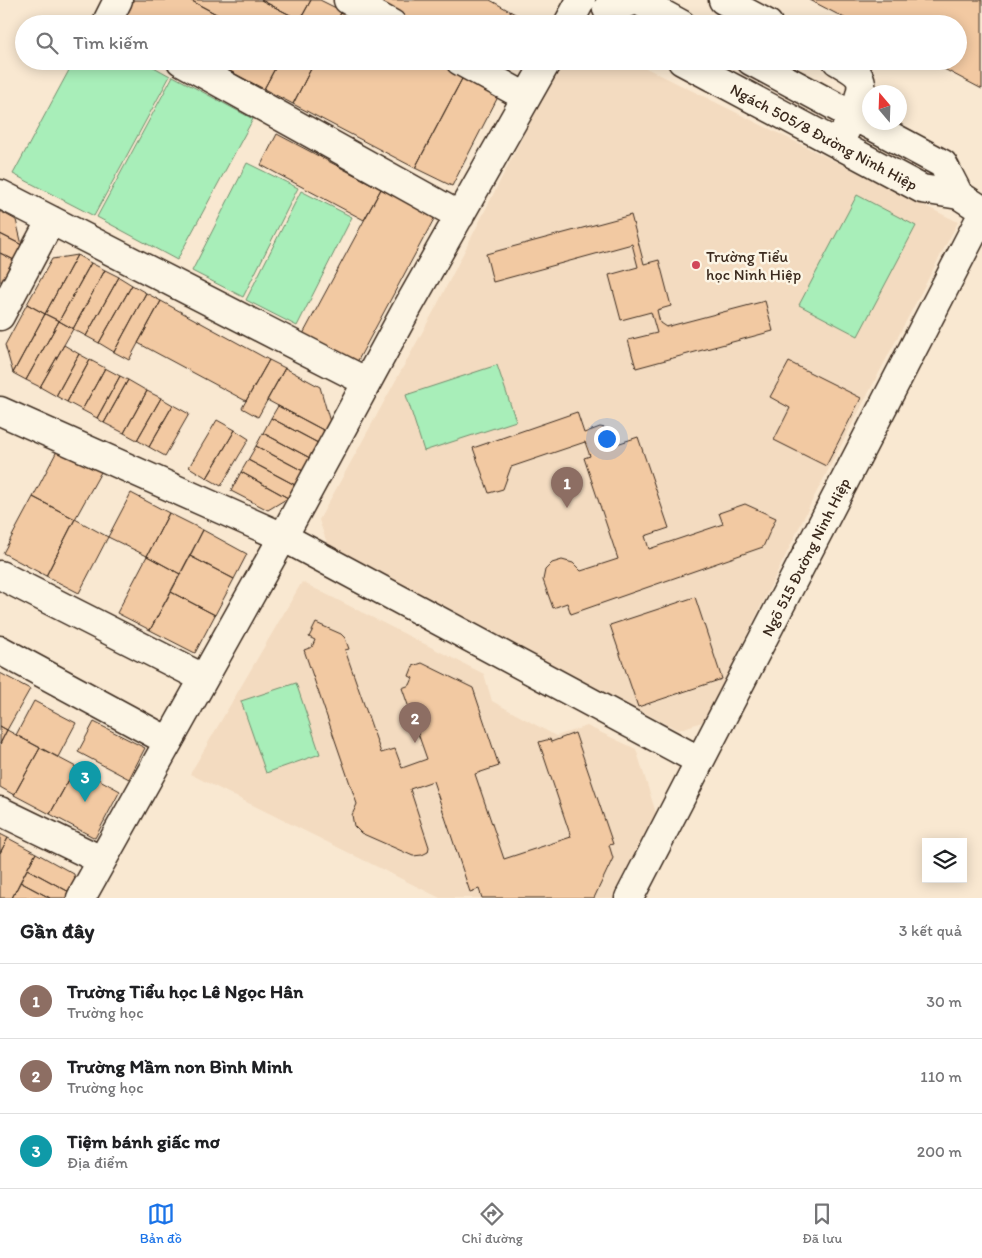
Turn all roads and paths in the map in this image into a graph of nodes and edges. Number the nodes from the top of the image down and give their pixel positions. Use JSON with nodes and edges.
{"nodes":[{"id":1,"x":118,"y":0,"type":"edge"},
{"id":2,"x":348,"y":0,"type":"edge"},
{"id":3,"x":581,"y":0,"type":"edge"},
{"id":4,"x":737,"y":3,"type":"edge"},
{"id":5,"x":604,"y":11,"type":"edge"},
{"id":6,"x":110,"y":15,"type":"edge"},
{"id":7,"x":376,"y":15,"type":"edge"},
{"id":8,"x":573,"y":15,"type":"edge"},
{"id":9,"x":664,"y":15,"type":"edge"},
{"id":10,"x":755,"y":15,"type":"edge"},
{"id":11,"x":198,"y":70,"type":"edge"},
{"id":12,"x":476,"y":70,"type":"edge"},
{"id":13,"x":541,"y":70,"type":"edge"},
{"id":14,"x":699,"y":70,"type":"edge"},
{"id":15,"x":768,"y":70,"type":"edge"},
{"id":16,"x":853,"y":70,"type":"edge"},
{"id":17,"x":526,"y":97,"type":"junction"},
{"id":18,"x":854,"y":116,"type":"junction"},
{"id":19,"x":838,"y":145,"type":"junction"},
{"id":20,"x":0,"y":194,"type":"edge"},
{"id":21,"x":960,"y":195,"type":"junction"},
{"id":22,"x":982,"y":210,"type":"edge"},
{"id":23,"x":982,"y":215,"type":"edge"},
{"id":24,"x":460,"y":216,"type":"junction"},
{"id":25,"x":51,"y":220,"type":"junction"},
{"id":26,"x":0,"y":316,"type":"edge"},
{"id":27,"x":367,"y":382,"type":"junction"},
{"id":28,"x":0,"y":410,"type":"edge"},
{"id":29,"x":283,"y":537,"type":"junction"},
{"id":30,"x":0,"y":575,"type":"edge"},
{"id":31,"x":0,"y":650,"type":"edge"},
{"id":32,"x":202,"y":678,"type":"junction"},
{"id":33,"x":168,"y":741,"type":"junction"},
{"id":34,"x":700,"y":761,"type":"junction"},
{"id":35,"x":0,"y":811,"type":"edge"},
{"id":36,"x":102,"y":860,"type":"junction"},
{"id":37,"x":81,"y":898,"type":"edge"},
{"id":38,"x":629,"y":898,"type":"edge"}],
"edges":[{"from":1,"to":6,"type":"street"},
{"from":2,"to":7,"type":"street"},
{"from":3,"to":8,"type":"street"},
{"from":4,"to":10,"type":"street"},
{"from":5,"to":9,"type":"street"},
{"from":11,"to":24,"type":"street"},
{"from":12,"to":17,"type":"street"},
{"from":13,"to":17,"type":"street"},
{"from":14,"to":19,"type":"street","name":"Ngách 505/8 Đường Ninh Hiệp"},
{"from":15,"to":18,"type":"street","name":"Ngách 505/8 Đường Ninh Hiệp"},
{"from":16,"to":18,"type":"street"},
{"from":17,"to":24,"type":"street"},
{"from":18,"to":19,"type":"street"},
{"from":18,"to":21,"type":"street","name":"Ngách 505/8 Đường Ninh Hiệp"},
{"from":19,"to":21,"type":"street","name":"Ngách 505/8 Đường Ninh Hiệp"},
{"from":20,"to":25,"type":"street"},
{"from":21,"to":22,"type":"street"},
{"from":23,"to":34,"type":"street","name":"Ngõ 515 Đường Ninh Hiệp"},
{"from":24,"to":27,"type":"street"},
{"from":25,"to":26,"type":"street"},
{"from":25,"to":27,"type":"street"},
{"from":27,"to":29,"type":"street"},
{"from":28,"to":29,"type":"street"},
{"from":29,"to":32,"type":"street"},
{"from":29,"to":34,"type":"street"},
{"from":30,"to":32,"type":"street"},
{"from":31,"to":33,"type":"street"},
{"from":32,"to":33,"type":"street"},
{"from":33,"to":36,"type":"street"},
{"from":34,"to":38,"type":"street","name":"Ngõ 515 Đường Ninh Hiệp"},
{"from":35,"to":36,"type":"street"},
{"from":36,"to":37,"type":"street"}]}
